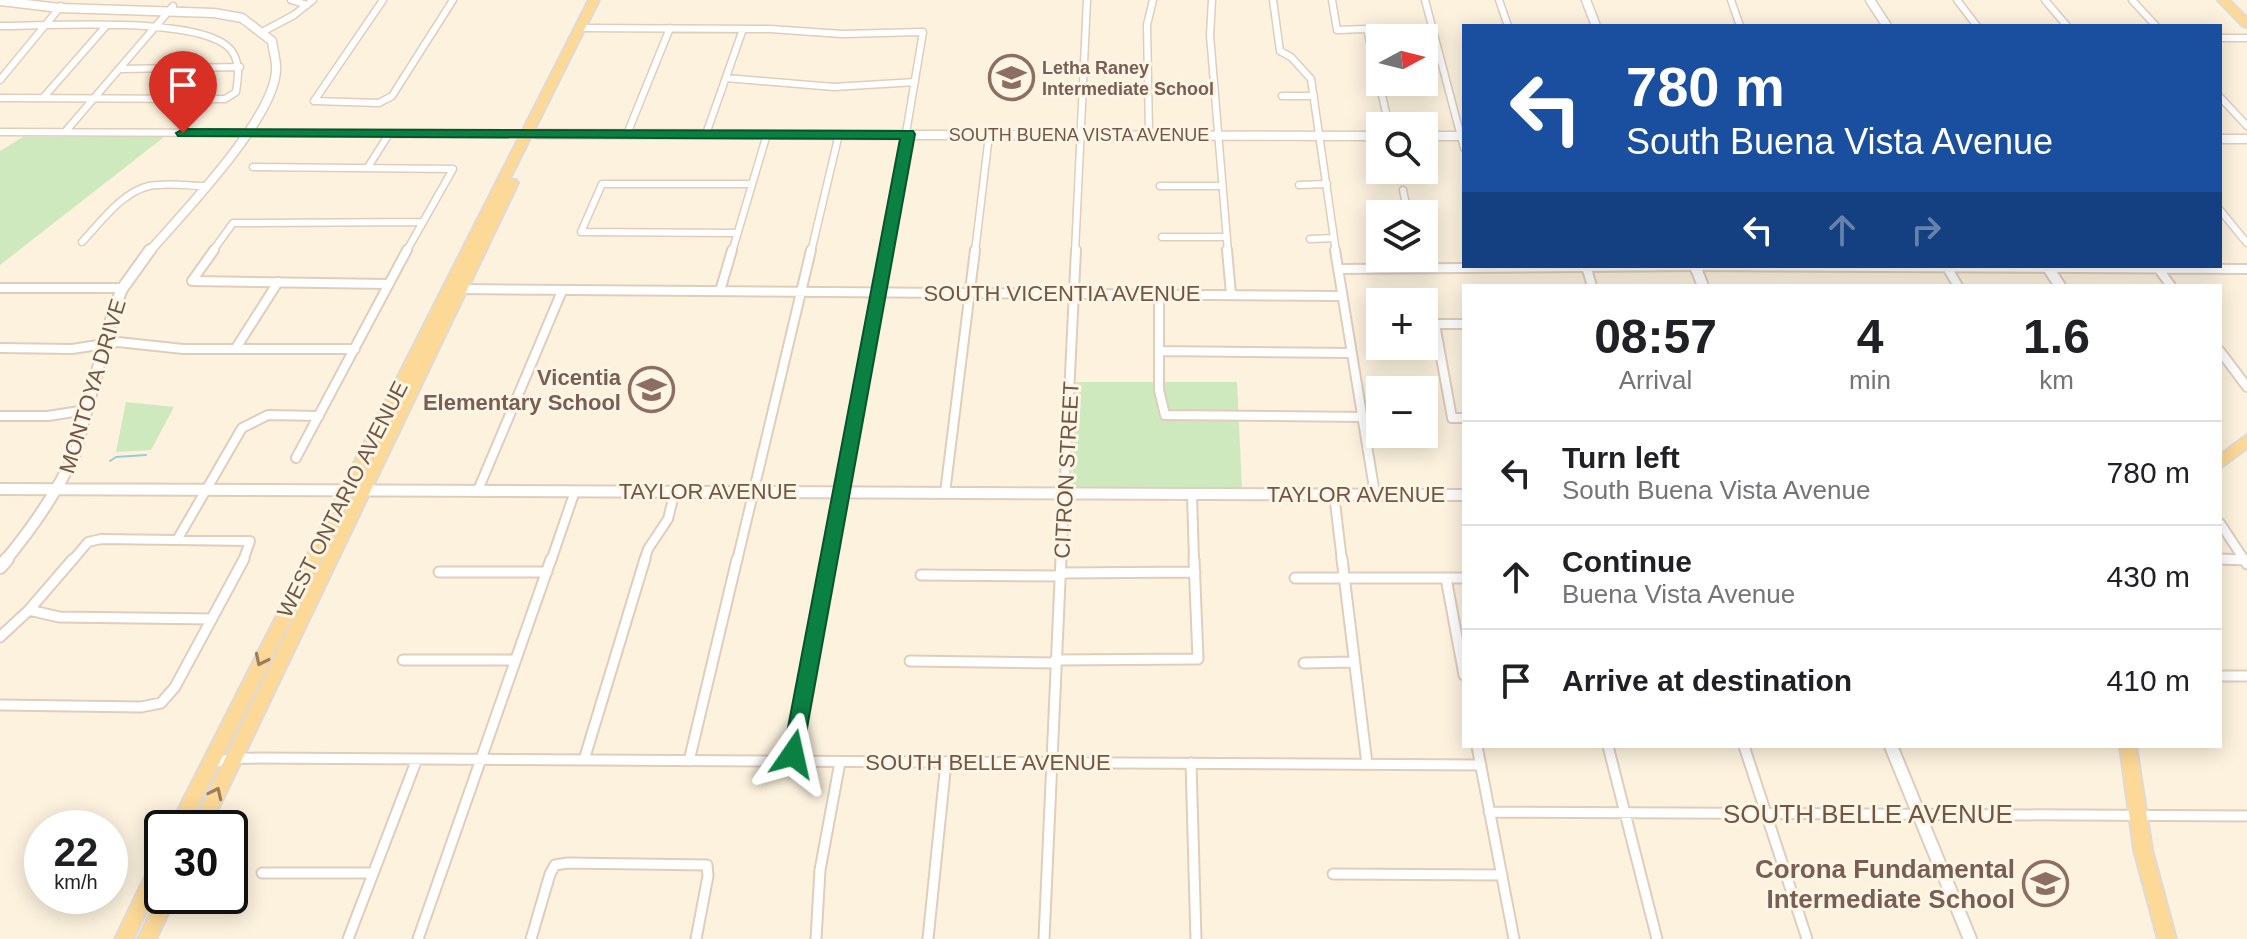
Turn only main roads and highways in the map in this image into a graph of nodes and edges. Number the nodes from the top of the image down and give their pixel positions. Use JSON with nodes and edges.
{"nodes":[{"id":1,"x":594,"y":0,"type":"edge"},
{"id":2,"x":603,"y":0,"type":"edge"},
{"id":3,"x":2223,"y":0,"type":"edge"},
{"id":4,"x":2241,"y":12,"type":"edge"},
{"id":5,"x":2247,"y":24,"type":"edge"},
{"id":6,"x":585,"y":28,"type":"junction"},
{"id":7,"x":2247,"y":440,"type":"edge"},
{"id":8,"x":2222,"y":461,"type":"edge"},
{"id":9,"x":355,"y":491,"type":"junction"},
{"id":10,"x":2128,"y":748,"type":"edge"},
{"id":11,"x":187,"y":810,"type":"edge"},
{"id":12,"x":208,"y":810,"type":"edge"},
{"id":13,"x":144,"y":897,"type":"edge"},
{"id":14,"x":159,"y":914,"type":"edge"},
{"id":15,"x":124,"y":939,"type":"edge"},
{"id":16,"x":147,"y":939,"type":"edge"},
{"id":17,"x":2167,"y":939,"type":"edge"}],
"edges":[{"from":1,"to":6,"type":"main road","name":"WEST ONTARIO AVENUE"},
{"from":2,"to":6,"type":"main road","name":"WEST ONTARIO AVENUE"},
{"from":3,"to":4,"type":"main road"},
{"from":4,"to":5,"type":"main road"},
{"from":6,"to":9,"type":"main road","name":"WEST ONTARIO AVENUE"},
{"from":7,"to":8,"type":"main road"},
{"from":9,"to":11,"type":"main road","name":"WEST ONTARIO AVENUE","one_way":true},
{"from":12,"to":9,"type":"main road","name":"WEST ONTARIO AVENUE","one_way":true},
{"from":10,"to":17,"type":"main road"},
{"from":13,"to":15,"type":"main road"},
{"from":14,"to":16,"type":"main road"}]}
